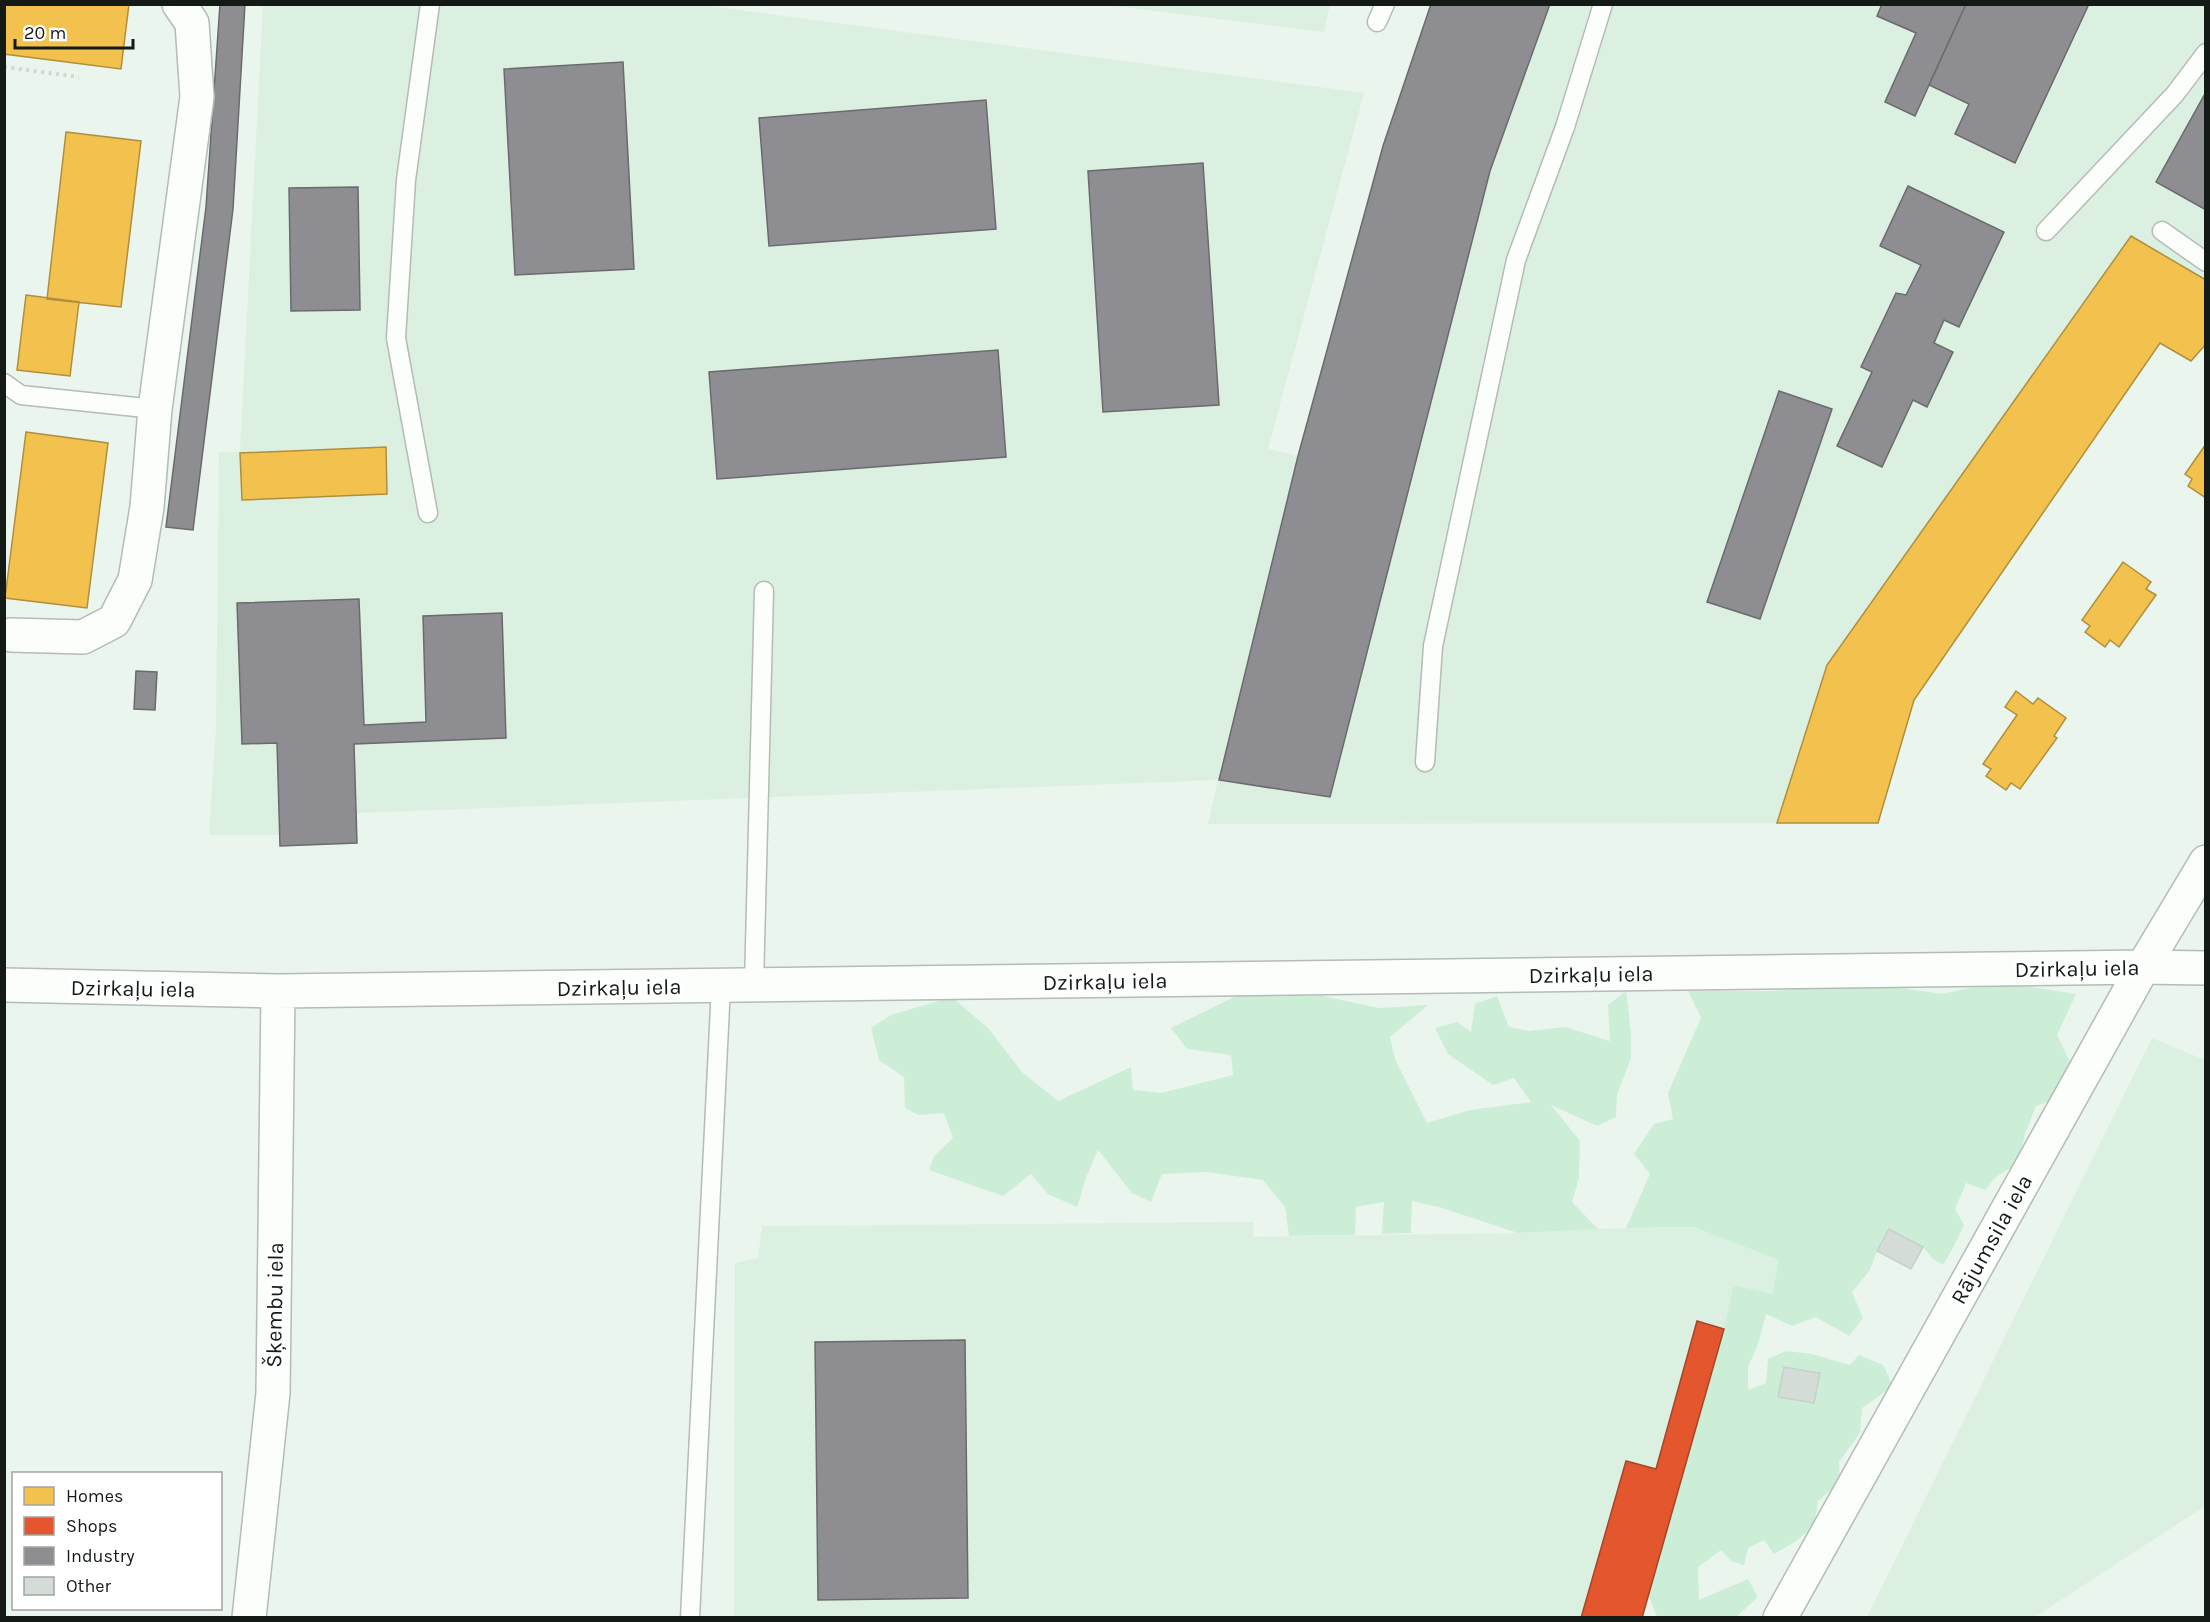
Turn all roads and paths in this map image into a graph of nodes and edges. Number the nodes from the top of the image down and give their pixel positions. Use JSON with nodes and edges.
{"nodes":[{"id":1,"x":179,"y":4,"type":"edge"},
{"id":2,"x":430,"y":4,"type":"edge"},
{"id":3,"x":1385,"y":4,"type":"edge"},
{"id":4,"x":1603,"y":4,"type":"edge"},
{"id":5,"x":1377,"y":22,"type":"dead end"},
{"id":6,"x":2205,"y":53,"type":"edge"},
{"id":7,"x":4,"y":67,"type":"edge"},
{"id":8,"x":79,"y":77,"type":"dead end"},
{"id":9,"x":2046,"y":231,"type":"dead end"},
{"id":10,"x":2162,"y":231,"type":"dead end"},
{"id":11,"x":2205,"y":262,"type":"edge"},
{"id":12,"x":4,"y":383,"type":"edge"},
{"id":13,"x":155,"y":409,"type":"junction"},
{"id":14,"x":428,"y":513,"type":"dead end"},
{"id":15,"x":764,"y":591,"type":"dead end"},
{"id":16,"x":11,"y":635,"type":"dead end"},
{"id":17,"x":1425,"y":762,"type":"dead end"},
{"id":18,"x":2205,"y":862,"type":"edge"},
{"id":19,"x":2143,"y":967,"type":"junction"},
{"id":20,"x":2205,"y":968,"type":"edge"},
{"id":21,"x":4,"y":985,"type":"edge"},
{"id":22,"x":754,"y":985,"type":"junction"},
{"id":23,"x":721,"y":986,"type":"junction"},
{"id":24,"x":278,"y":991,"type":"junction"},
{"id":25,"x":249,"y":1617,"type":"edge"},
{"id":26,"x":690,"y":1617,"type":"edge"},
{"id":27,"x":1780,"y":1617,"type":"edge"}],
"edges":[{"from":1,"to":13,"type":"street"},
{"from":2,"to":14,"type":"lane"},
{"from":3,"to":5,"type":"lane"},
{"from":4,"to":17,"type":"lane"},
{"from":6,"to":9,"type":"lane"},
{"from":7,"to":8,"type":"path"},
{"from":10,"to":11,"type":"lane"},
{"from":12,"to":13,"type":"lane"},
{"from":13,"to":16,"type":"street"},
{"from":15,"to":22,"type":"lane"},
{"from":18,"to":19,"type":"street","name":"Rājumsila iela"},
{"from":19,"to":20,"type":"street","name":"Dzirkaļu iela"},
{"from":19,"to":22,"type":"street","name":"Dzirkaļu iela"},
{"from":19,"to":27,"type":"street","name":"Rājumsila iela"},
{"from":21,"to":24,"type":"street","name":"Dzirkaļu iela"},
{"from":22,"to":23,"type":"street","name":"Dzirkaļu iela"},
{"from":23,"to":24,"type":"street","name":"Dzirkaļu iela"},
{"from":23,"to":26,"type":"lane"},
{"from":24,"to":25,"type":"street","name":"Šķembu iela"}]}
